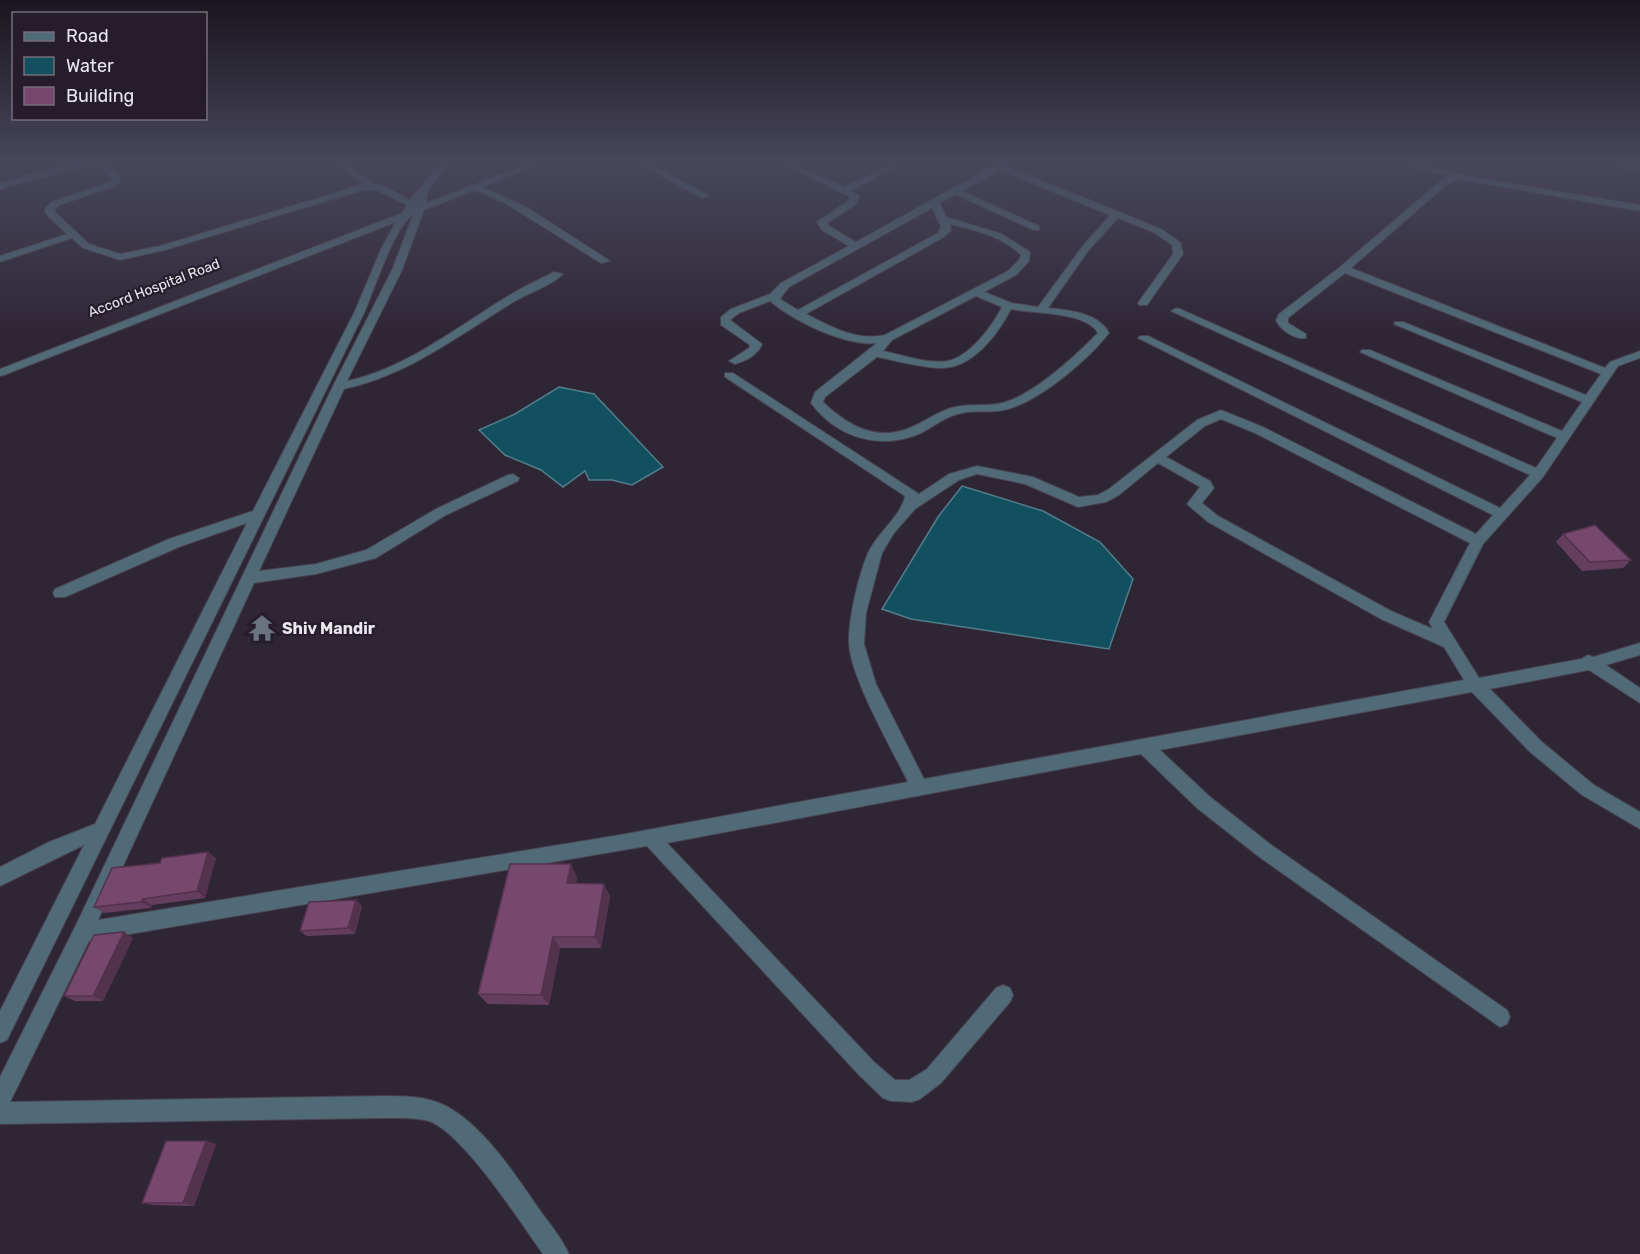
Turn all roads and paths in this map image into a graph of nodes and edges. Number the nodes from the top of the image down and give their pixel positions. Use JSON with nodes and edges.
{"nodes":[{"id":1,"x":943,"y":219,"type":"edge"},
{"id":2,"x":57,"y":220,"type":"edge"},
{"id":3,"x":254,"y":220,"type":"edge"},
{"id":4,"x":369,"y":220,"type":"edge"},
{"id":5,"x":372,"y":220,"type":"edge"},
{"id":6,"x":403,"y":220,"type":"edge"},
{"id":7,"x":412,"y":220,"type":"edge"},
{"id":8,"x":536,"y":220,"type":"edge"},
{"id":9,"x":826,"y":220,"type":"edge"},
{"id":10,"x":902,"y":220,"type":"edge"},
{"id":11,"x":945,"y":220,"type":"edge"},
{"id":12,"x":1017,"y":220,"type":"edge"},
{"id":13,"x":1111,"y":220,"type":"edge"},
{"id":14,"x":1130,"y":220,"type":"edge"},
{"id":15,"x":1398,"y":220,"type":"edge"},
{"id":16,"x":1036,"y":228,"type":"dead end"},
{"id":17,"x":73,"y":235,"type":"junction"},
{"id":18,"x":855,"y":245,"type":"junction"},
{"id":19,"x":0,"y":259,"type":"edge"},
{"id":20,"x":605,"y":261,"type":"dead end"},
{"id":21,"x":1344,"y":269,"type":"junction"},
{"id":22,"x":558,"y":274,"type":"dead end"},
{"id":23,"x":975,"y":292,"type":"junction"},
{"id":24,"x":774,"y":296,"type":"junction"},
{"id":25,"x":1143,"y":303,"type":"dead end"},
{"id":26,"x":1008,"y":305,"type":"junction"},
{"id":27,"x":1042,"y":309,"type":"junction"},
{"id":28,"x":1176,"y":311,"type":"dead end"},
{"id":29,"x":799,"y":314,"type":"junction"},
{"id":30,"x":1399,"y":324,"type":"dead end"},
{"id":31,"x":1302,"y":336,"type":"dead end"},
{"id":32,"x":888,"y":338,"type":"junction"},
{"id":33,"x":1144,"y":338,"type":"dead end"},
{"id":34,"x":1366,"y":352,"type":"dead end"},
{"id":35,"x":875,"y":353,"type":"junction"},
{"id":36,"x":1640,"y":354,"type":"edge"},
{"id":37,"x":735,"y":361,"type":"dead end"},
{"id":38,"x":0,"y":363,"type":"edge"},
{"id":39,"x":1608,"y":372,"type":"junction"},
{"id":40,"x":0,"y":373,"type":"edge"},
{"id":41,"x":729,"y":375,"type":"dead end"},
{"id":42,"x":339,"y":386,"type":"junction"},
{"id":43,"x":1590,"y":401,"type":"junction"},
{"id":44,"x":1563,"y":436,"type":"junction"},
{"id":45,"x":1157,"y":457,"type":"junction"},
{"id":46,"x":1538,"y":474,"type":"junction"},
{"id":47,"x":513,"y":478,"type":"dead end"},
{"id":48,"x":910,"y":506,"type":"junction"},
{"id":49,"x":259,"y":514,"type":"junction"},
{"id":50,"x":1502,"y":514,"type":"junction"},
{"id":51,"x":1478,"y":541,"type":"junction"},
{"id":52,"x":249,"y":578,"type":"junction"},
{"id":53,"x":60,"y":594,"type":"dead end"},
{"id":54,"x":1449,"y":643,"type":"junction"},
{"id":55,"x":1640,"y":649,"type":"edge"},
{"id":56,"x":1596,"y":662,"type":"junction"},
{"id":57,"x":1475,"y":684,"type":"junction"},
{"id":58,"x":1640,"y":695,"type":"edge"},
{"id":59,"x":1145,"y":747,"type":"junction"},
{"id":60,"x":920,"y":788,"type":"junction"},
{"id":61,"x":1640,"y":821,"type":"edge"},
{"id":62,"x":103,"y":829,"type":"junction"},
{"id":63,"x":651,"y":838,"type":"junction"},
{"id":64,"x":0,"y":877,"type":"edge"},
{"id":65,"x":83,"y":932,"type":"junction"},
{"id":66,"x":1002,"y":995,"type":"dead end"},
{"id":67,"x":1500,"y":1017,"type":"dead end"},
{"id":68,"x":0,"y":1033,"type":"edge"},
{"id":69,"x":0,"y":1100,"type":"edge"},
{"id":70,"x":0,"y":1113,"type":"edge"},
{"id":71,"x":557,"y":1254,"type":"edge"}],
"edges":[{"from":1,"to":29,"type":"street"},
{"from":2,"to":17,"type":"street"},
{"from":3,"to":17,"type":"street"},
{"from":4,"to":38,"type":"street","name":"Accord Hospital Road"},
{"from":5,"to":40,"type":"street"},
{"from":6,"to":49,"type":"street"},
{"from":7,"to":42,"type":"street"},
{"from":8,"to":20,"type":"street"},
{"from":9,"to":18,"type":"street"},
{"from":10,"to":18,"type":"street"},
{"from":11,"to":23,"type":"street"},
{"from":12,"to":16,"type":"street"},
{"from":13,"to":27,"type":"street"},
{"from":14,"to":25,"type":"street"},
{"from":15,"to":21,"type":"street"},
{"from":17,"to":19,"type":"street"},
{"from":18,"to":24,"type":"street"},
{"from":21,"to":31,"type":"street"},
{"from":21,"to":39,"type":"street"},
{"from":22,"to":42,"type":"street"},
{"from":23,"to":26,"type":"street"},
{"from":23,"to":32,"type":"street"},
{"from":24,"to":29,"type":"street"},
{"from":24,"to":37,"type":"street"},
{"from":26,"to":27,"type":"street"},
{"from":26,"to":35,"type":"street"},
{"from":27,"to":35,"type":"street"},
{"from":28,"to":46,"type":"street"},
{"from":29,"to":32,"type":"street"},
{"from":30,"to":43,"type":"street"},
{"from":32,"to":35,"type":"street"},
{"from":33,"to":50,"type":"street"},
{"from":34,"to":44,"type":"street"},
{"from":36,"to":39,"type":"street"},
{"from":39,"to":43,"type":"street"},
{"from":41,"to":48,"type":"street"},
{"from":42,"to":52,"type":"street"},
{"from":43,"to":44,"type":"street"},
{"from":44,"to":46,"type":"street"},
{"from":45,"to":48,"type":"street"},
{"from":45,"to":51,"type":"street"},
{"from":45,"to":54,"type":"street"},
{"from":46,"to":50,"type":"street"},
{"from":47,"to":52,"type":"street"},
{"from":48,"to":60,"type":"street"},
{"from":49,"to":53,"type":"street"},
{"from":49,"to":62,"type":"street"},
{"from":50,"to":51,"type":"street"},
{"from":51,"to":54,"type":"street"},
{"from":52,"to":65,"type":"street"},
{"from":54,"to":57,"type":"street"},
{"from":55,"to":56,"type":"street"},
{"from":56,"to":57,"type":"street"},
{"from":56,"to":58,"type":"street"},
{"from":57,"to":59,"type":"street"},
{"from":57,"to":61,"type":"street"},
{"from":59,"to":60,"type":"street"},
{"from":59,"to":67,"type":"street"},
{"from":60,"to":63,"type":"street"},
{"from":62,"to":64,"type":"street"},
{"from":62,"to":68,"type":"street"},
{"from":63,"to":65,"type":"street"},
{"from":63,"to":66,"type":"street"},
{"from":65,"to":69,"type":"street"},
{"from":70,"to":71,"type":"street"}]}
